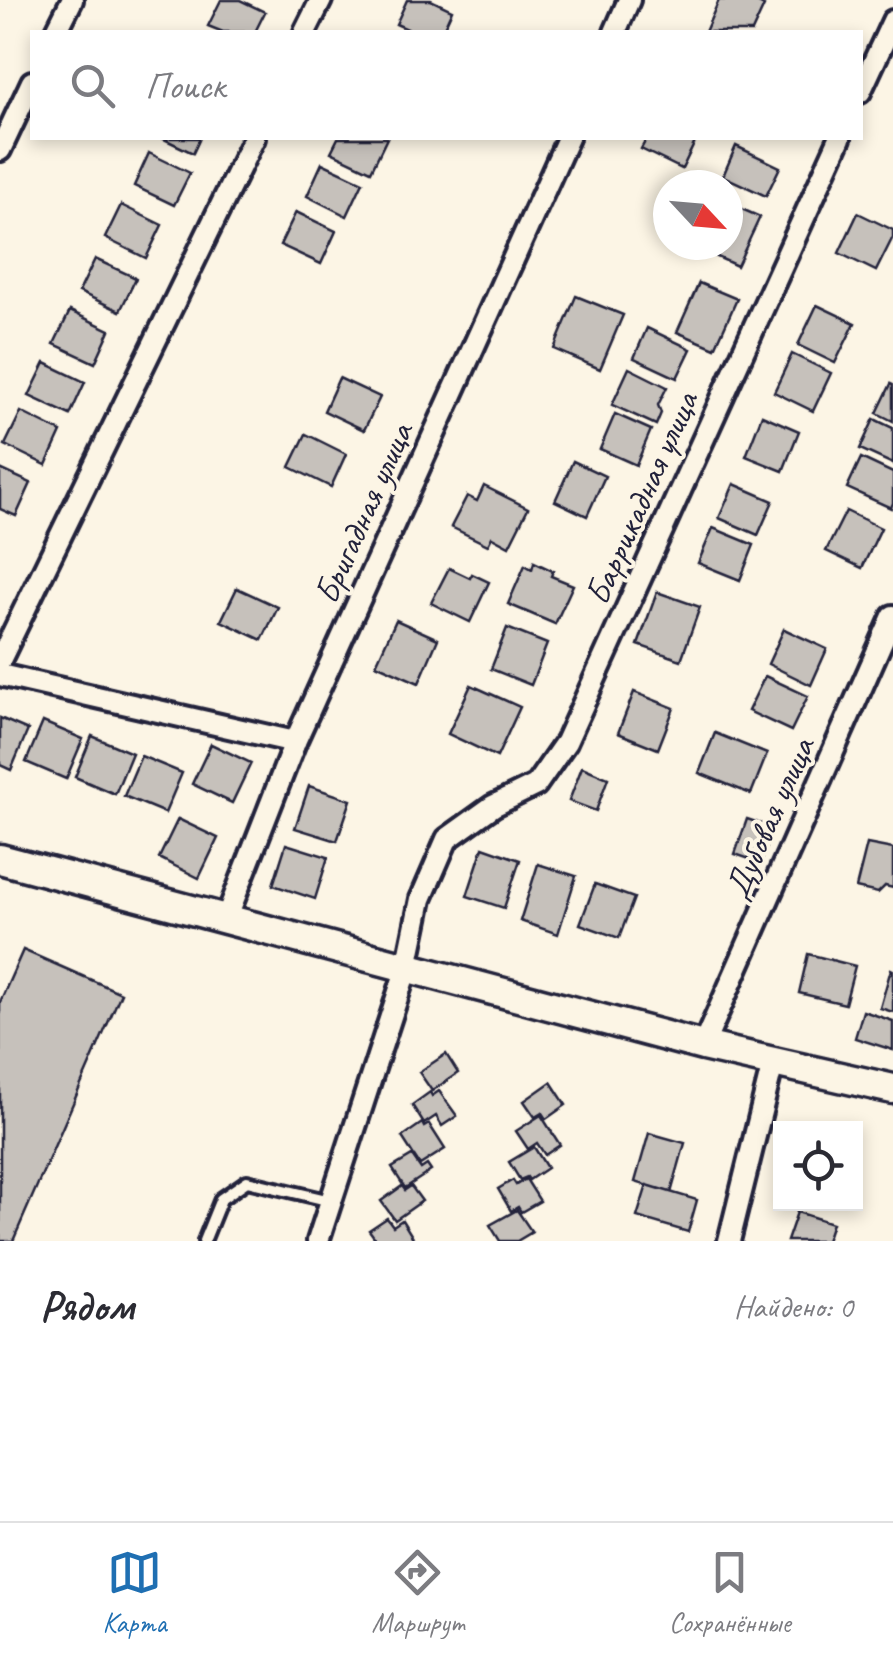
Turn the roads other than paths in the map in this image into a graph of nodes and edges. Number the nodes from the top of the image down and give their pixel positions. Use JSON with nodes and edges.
{"nodes":[{"id":1,"x":72,"y":0,"type":"edge"},
{"id":2,"x":321,"y":0,"type":"edge"},
{"id":3,"x":630,"y":0,"type":"edge"},
{"id":4,"x":893,"y":21,"type":"edge"},
{"id":5,"x":57,"y":30,"type":"edge"},
{"id":6,"x":306,"y":30,"type":"edge"},
{"id":7,"x":616,"y":30,"type":"edge"},
{"id":8,"x":30,"y":86,"type":"edge"},
{"id":9,"x":863,"y":86,"type":"edge"},
{"id":10,"x":253,"y":140,"type":"edge"},
{"id":11,"x":567,"y":140,"type":"edge"},
{"id":12,"x":839,"y":140,"type":"edge"},
{"id":13,"x":0,"y":150,"type":"edge"},
{"id":14,"x":893,"y":616,"type":"edge"},
{"id":15,"x":0,"y":660,"type":"edge"},
{"id":16,"x":0,"y":675,"type":"edge"},
{"id":17,"x":296,"y":742,"type":"junction"},
{"id":18,"x":0,"y":860,"type":"edge"},
{"id":19,"x":226,"y":919,"type":"junction"},
{"id":20,"x":407,"y":967,"type":"junction"},
{"id":21,"x":703,"y":1046,"type":"junction"},
{"id":22,"x":773,"y":1063,"type":"junction"},
{"id":23,"x":893,"y":1089,"type":"edge"},
{"id":24,"x":331,"y":1201,"type":"junction"},
{"id":25,"x":204,"y":1241,"type":"edge"},
{"id":26,"x":318,"y":1241,"type":"edge"},
{"id":27,"x":729,"y":1241,"type":"edge"}],
"edges":[{"from":1,"to":5,"type":"street"},
{"from":2,"to":6,"type":"street"},
{"from":3,"to":7,"type":"street"},
{"from":4,"to":9,"type":"street"},
{"from":8,"to":13,"type":"street"},
{"from":10,"to":15,"type":"street"},
{"from":11,"to":17,"type":"street","name":"Бригадная улица"},
{"from":12,"to":20,"type":"street","name":"Баррикадная улица"},
{"from":14,"to":21,"type":"street","name":"Дубовая улица"},
{"from":16,"to":17,"type":"street"},
{"from":17,"to":19,"type":"street","name":"Бригадная улица"},
{"from":18,"to":19,"type":"street"},
{"from":19,"to":20,"type":"street"},
{"from":20,"to":21,"type":"street"},
{"from":20,"to":24,"type":"street"},
{"from":21,"to":22,"type":"street"},
{"from":22,"to":23,"type":"street"},
{"from":22,"to":27,"type":"street"},
{"from":24,"to":25,"type":"lane"},
{"from":24,"to":26,"type":"street"}]}
